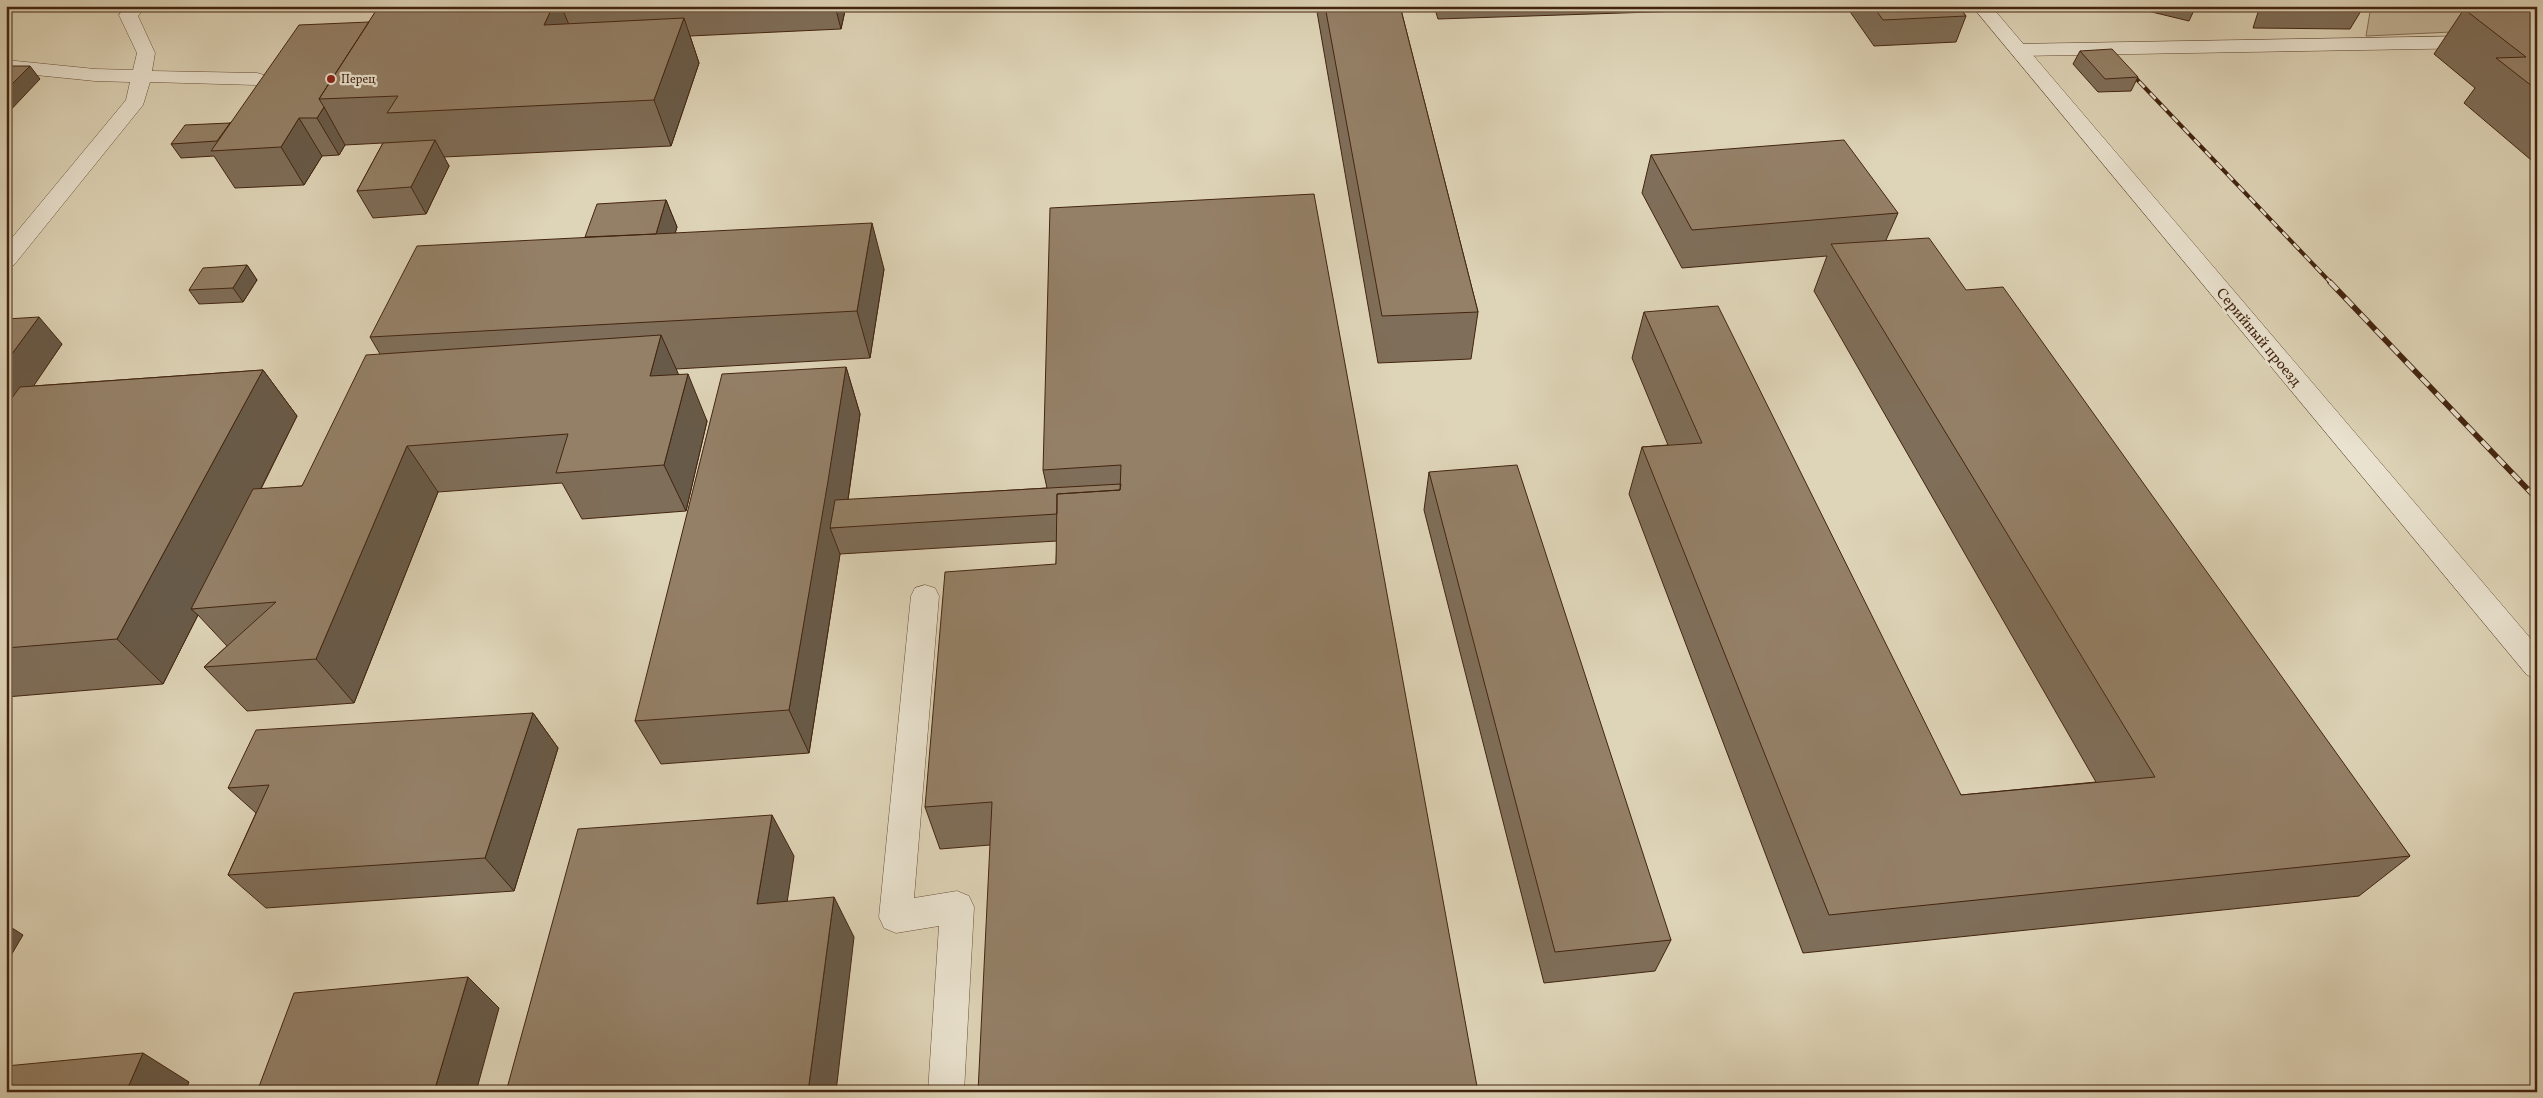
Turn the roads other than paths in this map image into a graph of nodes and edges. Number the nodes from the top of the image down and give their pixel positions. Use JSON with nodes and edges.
{"nodes":[{"id":1,"x":137,"y":6,"type":"edge"},
{"id":2,"x":1982,"y":6,"type":"edge"},
{"id":3,"x":2537,"y":41,"type":"edge"},
{"id":4,"x":2020,"y":50,"type":"junction"},
{"id":5,"x":6,"y":66,"type":"edge"},
{"id":6,"x":141,"y":75,"type":"junction"},
{"id":7,"x":257,"y":79,"type":"dead end"},
{"id":8,"x":6,"y":260,"type":"edge"},
{"id":9,"x":925,"y":596,"type":"dead end"},
{"id":10,"x":2537,"y":668,"type":"edge"},
{"id":11,"x":946,"y":1092,"type":"edge"}],
"edges":[{"from":1,"to":6,"type":"street"},
{"from":2,"to":4,"type":"street","name":"Серийный проезд"},
{"from":3,"to":4,"type":"street"},
{"from":4,"to":10,"type":"street","name":"Серийный проезд"},
{"from":5,"to":6,"type":"street"},
{"from":6,"to":7,"type":"street"},
{"from":6,"to":8,"type":"street"},
{"from":9,"to":11,"type":"street"}]}
